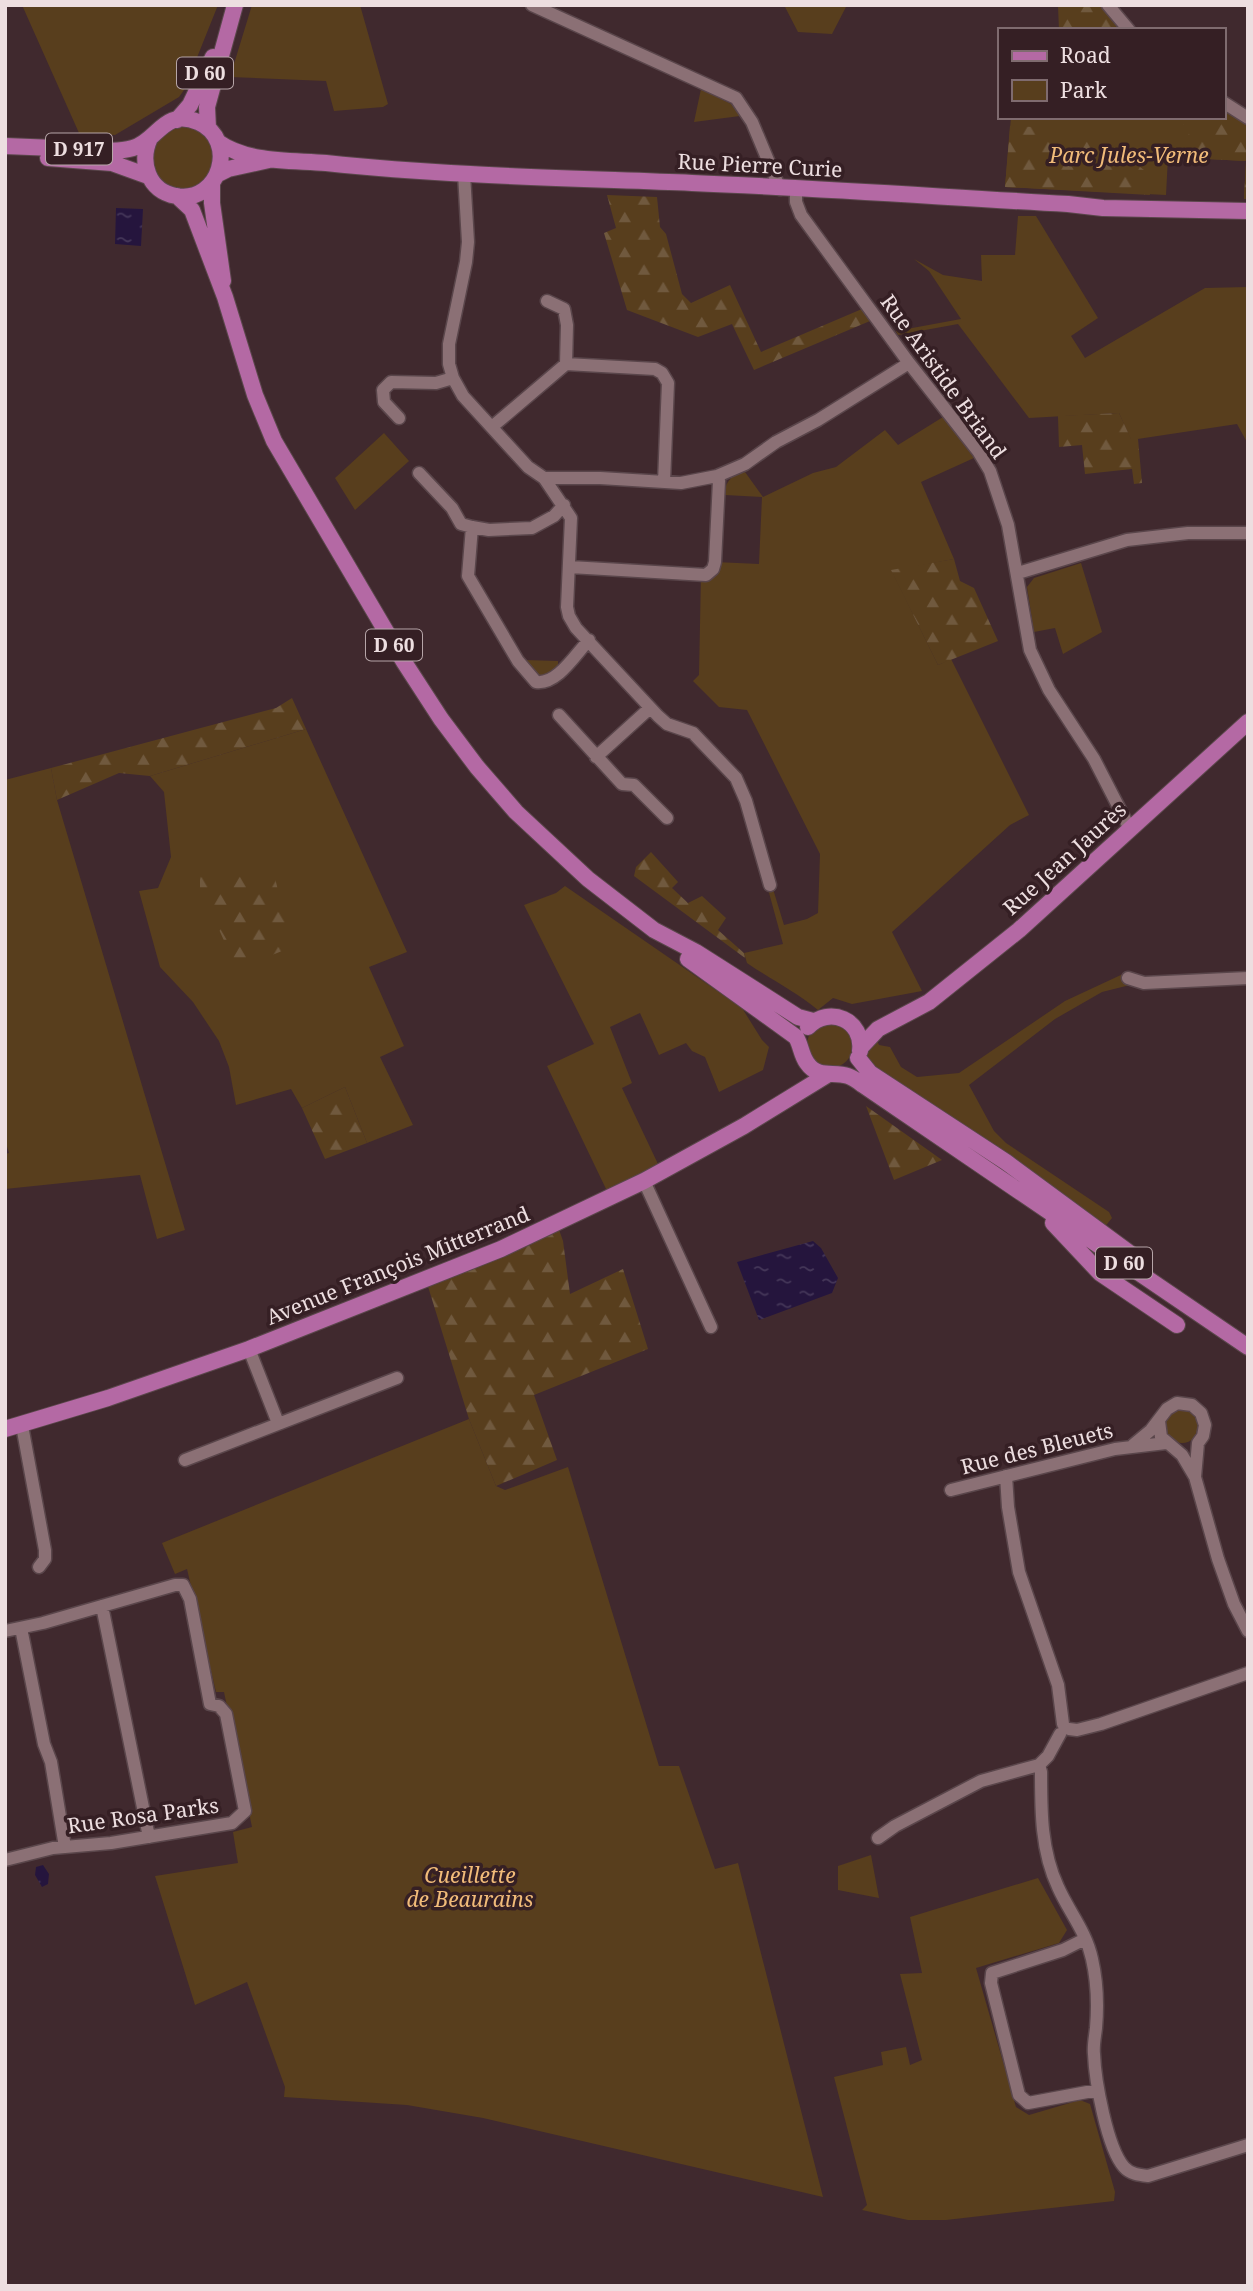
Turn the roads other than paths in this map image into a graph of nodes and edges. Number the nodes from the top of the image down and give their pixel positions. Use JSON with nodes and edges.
{"nodes":[{"id":1,"x":235,"y":5,"type":"edge"},
{"id":2,"x":532,"y":5,"type":"edge"},
{"id":3,"x":1108,"y":5,"type":"edge"},
{"id":4,"x":229,"y":23,"type":"junction"},
{"id":5,"x":1127,"y":28,"type":"edge"},
{"id":6,"x":1225,"y":103,"type":"edge"},
{"id":7,"x":1248,"y":118,"type":"edge"},
{"id":8,"x":177,"y":120,"type":"junction"},
{"id":9,"x":208,"y":128,"type":"junction"},
{"id":10,"x":150,"y":138,"type":"junction"},
{"id":11,"x":218,"y":142,"type":"junction"},
{"id":12,"x":5,"y":146,"type":"edge"},
{"id":13,"x":5,"y":155,"type":"edge"},
{"id":14,"x":271,"y":160,"type":"junction"},
{"id":15,"x":464,"y":174,"type":"junction"},
{"id":16,"x":148,"y":176,"type":"junction"},
{"id":17,"x":215,"y":179,"type":"junction"},
{"id":18,"x":788,"y":189,"type":"junction"},
{"id":19,"x":177,"y":196,"type":"junction"},
{"id":20,"x":1248,"y":211,"type":"edge"},
{"id":21,"x":225,"y":297,"type":"junction"},
{"id":22,"x":547,"y":301,"type":"dead end"},
{"id":23,"x":909,"y":363,"type":"junction"},
{"id":24,"x":566,"y":365,"type":"junction"},
{"id":25,"x":453,"y":378,"type":"junction"},
{"id":26,"x":399,"y":418,"type":"dead end"},
{"id":27,"x":492,"y":426,"type":"junction"},
{"id":28,"x":419,"y":473,"type":"dead end"},
{"id":29,"x":717,"y":476,"type":"junction"},
{"id":30,"x":544,"y":478,"type":"junction"},
{"id":31,"x":664,"y":482,"type":"junction"},
{"id":32,"x":564,"y":505,"type":"junction"},
{"id":33,"x":472,"y":527,"type":"junction"},
{"id":34,"x":1248,"y":533,"type":"edge"},
{"id":35,"x":570,"y":567,"type":"junction"},
{"id":36,"x":1017,"y":573,"type":"junction"},
{"id":37,"x":589,"y":640,"type":"junction"},
{"id":38,"x":654,"y":712,"type":"junction"},
{"id":39,"x":559,"y":715,"type":"dead end"},
{"id":40,"x":1248,"y":722,"type":"edge"},
{"id":41,"x":596,"y":757,"type":"junction"},
{"id":42,"x":667,"y":818,"type":"dead end"},
{"id":43,"x":1130,"y":829,"type":"junction"},
{"id":44,"x":770,"y":885,"type":"dead end"},
{"id":45,"x":654,"y":930,"type":"junction"},
{"id":46,"x":1128,"y":978,"type":"dead end"},
{"id":47,"x":1248,"y":978,"type":"edge"},
{"id":48,"x":901,"y":1016,"type":"junction"},
{"id":49,"x":813,"y":1021,"type":"junction"},
{"id":50,"x":848,"y":1021,"type":"junction"},
{"id":51,"x":801,"y":1045,"type":"junction"},
{"id":52,"x":859,"y":1052,"type":"junction"},
{"id":53,"x":806,"y":1062,"type":"junction"},
{"id":54,"x":832,"y":1075,"type":"junction"},
{"id":55,"x":787,"y":1098,"type":"junction"},
{"id":56,"x":1000,"y":1179,"type":"junction"},
{"id":57,"x":644,"y":1181,"type":"junction"},
{"id":58,"x":1177,"y":1325,"type":"dead end"},
{"id":59,"x":711,"y":1327,"type":"dead end"},
{"id":60,"x":1248,"y":1337,"type":"edge"},
{"id":61,"x":1248,"y":1346,"type":"edge"},
{"id":62,"x":249,"y":1349,"type":"junction"},
{"id":63,"x":397,"y":1378,"type":"dead end"},
{"id":64,"x":1159,"y":1421,"type":"junction"},
{"id":65,"x":278,"y":1423,"type":"junction"},
{"id":66,"x":13,"y":1427,"type":"edge"},
{"id":67,"x":1198,"y":1443,"type":"junction"},
{"id":68,"x":1170,"y":1445,"type":"junction"},
{"id":69,"x":1132,"y":1446,"type":"junction"},
{"id":70,"x":185,"y":1460,"type":"dead end"},
{"id":71,"x":1006,"y":1476,"type":"junction"},
{"id":72,"x":1195,"y":1477,"type":"junction"},
{"id":73,"x":951,"y":1490,"type":"dead end"},
{"id":74,"x":39,"y":1567,"type":"dead end"},
{"id":75,"x":103,"y":1605,"type":"junction"},
{"id":76,"x":21,"y":1628,"type":"junction"},
{"id":77,"x":5,"y":1631,"type":"edge"},
{"id":78,"x":1248,"y":1631,"type":"edge"},
{"id":79,"x":1248,"y":1673,"type":"edge"},
{"id":80,"x":1064,"y":1729,"type":"junction"},
{"id":81,"x":1039,"y":1765,"type":"junction"},
{"id":82,"x":149,"y":1837,"type":"junction"},
{"id":83,"x":878,"y":1839,"type":"dead end"},
{"id":84,"x":65,"y":1847,"type":"junction"},
{"id":85,"x":5,"y":1860,"type":"edge"},
{"id":86,"x":1085,"y":1939,"type":"junction"},
{"id":87,"x":1098,"y":2090,"type":"junction"},
{"id":88,"x":1248,"y":2145,"type":"edge"}],
"edges":[{"from":1,"to":4,"type":"main road","number":"D 60"},
{"from":2,"to":18,"type":"street","name":"Rue Aristide Briand"},
{"from":3,"to":5,"type":"street"},
{"from":4,"to":8,"type":"main road","number":"D 60"},
{"from":4,"to":9,"type":"main road","number":"D 60"},
{"from":6,"to":7,"type":"street"},
{"from":8,"to":9,"type":"main road"},
{"from":8,"to":10,"type":"main road"},
{"from":9,"to":11,"type":"main road"},
{"from":10,"to":12,"type":"main road","number":"D 917"},
{"from":10,"to":16,"type":"main road"},
{"from":11,"to":14,"type":"main road","name":"Rue Pierre Curie"},
{"from":11,"to":17,"type":"main road"},
{"from":13,"to":16,"type":"main road","number":"D 917"},
{"from":14,"to":15,"type":"main road","name":"Rue Pierre Curie"},
{"from":14,"to":17,"type":"main road","name":"Rue Pierre Curie"},
{"from":15,"to":18,"type":"main road","name":"Rue Pierre Curie"},
{"from":15,"to":25,"type":"street"},
{"from":16,"to":19,"type":"main road"},
{"from":17,"to":19,"type":"main road"},
{"from":17,"to":21,"type":"main road","number":"D 60"},
{"from":18,"to":20,"type":"main road","name":"Rue Pierre Curie"},
{"from":18,"to":23,"type":"street","name":"Rue Aristide Briand"},
{"from":19,"to":21,"type":"main road","number":"D 60"},
{"from":21,"to":45,"type":"main road","number":"D 60"},
{"from":22,"to":24,"type":"street"},
{"from":23,"to":29,"type":"street"},
{"from":23,"to":36,"type":"street","name":"Rue Aristide Briand"},
{"from":24,"to":27,"type":"street"},
{"from":24,"to":31,"type":"street"},
{"from":25,"to":26,"type":"street"},
{"from":25,"to":27,"type":"street"},
{"from":27,"to":30,"type":"street"},
{"from":28,"to":33,"type":"street"},
{"from":29,"to":31,"type":"street"},
{"from":29,"to":35,"type":"street"},
{"from":30,"to":31,"type":"street"},
{"from":30,"to":32,"type":"street"},
{"from":32,"to":33,"type":"street"},
{"from":32,"to":35,"type":"street"},
{"from":33,"to":37,"type":"street"},
{"from":34,"to":36,"type":"street"},
{"from":35,"to":37,"type":"street"},
{"from":36,"to":43,"type":"street","name":"Rue Aristide Briand"},
{"from":37,"to":38,"type":"street"},
{"from":38,"to":41,"type":"street"},
{"from":38,"to":44,"type":"street"},
{"from":39,"to":41,"type":"street"},
{"from":40,"to":43,"type":"main road","name":"Rue Jean Jaurès"},
{"from":41,"to":42,"type":"street"},
{"from":43,"to":48,"type":"main road","name":"Rue Jean Jaurès"},
{"from":45,"to":49,"type":"main road","number":"D 60"},
{"from":45,"to":51,"type":"main road","number":"D 60"},
{"from":46,"to":47,"type":"street"},
{"from":48,"to":50,"type":"main road"},
{"from":48,"to":52,"type":"main road","name":"Rue Jean Jaurès"},
{"from":49,"to":50,"type":"main road"},
{"from":49,"to":51,"type":"main road"},
{"from":50,"to":52,"type":"main road"},
{"from":51,"to":53,"type":"main road"},
{"from":52,"to":54,"type":"main road"},
{"from":52,"to":60,"type":"main road","number":"D 60"},
{"from":53,"to":54,"type":"main road"},
{"from":53,"to":55,"type":"main road"},
{"from":54,"to":55,"type":"main road","name":"Avenue François Mitterrand"},
{"from":54,"to":56,"type":"main road","number":"D 60"},
{"from":55,"to":57,"type":"main road","name":"Avenue François Mitterrand"},
{"from":56,"to":58,"type":"main road"},
{"from":56,"to":61,"type":"main road","number":"D 60"},
{"from":57,"to":59,"type":"street"},
{"from":57,"to":62,"type":"main road","name":"Avenue François Mitterrand"},
{"from":62,"to":65,"type":"street"},
{"from":62,"to":66,"type":"main road","name":"Avenue François Mitterrand"},
{"from":63,"to":65,"type":"street"},
{"from":64,"to":67,"type":"street"},
{"from":64,"to":68,"type":"street"},
{"from":64,"to":69,"type":"street"},
{"from":65,"to":70,"type":"street"},
{"from":66,"to":74,"type":"street"},
{"from":67,"to":68,"type":"street"},
{"from":67,"to":72,"type":"street"},
{"from":68,"to":69,"type":"street","name":"Rue des Bleuets"},
{"from":68,"to":72,"type":"street"},
{"from":69,"to":71,"type":"street","name":"Rue des Bleuets"},
{"from":71,"to":73,"type":"street","name":"Rue des Bleuets"},
{"from":71,"to":80,"type":"street"},
{"from":72,"to":78,"type":"street"},
{"from":75,"to":76,"type":"street"},
{"from":75,"to":82,"type":"street"},
{"from":75,"to":82,"type":"street","name":"Rue Rosa Parks"},
{"from":76,"to":77,"type":"street"},
{"from":76,"to":84,"type":"street"},
{"from":79,"to":80,"type":"street"},
{"from":80,"to":81,"type":"street"},
{"from":81,"to":83,"type":"street"},
{"from":81,"to":86,"type":"street"},
{"from":82,"to":84,"type":"street","name":"Rue Rosa Parks"},
{"from":84,"to":85,"type":"street","name":"Rue Rosa Parks"},
{"from":86,"to":87,"type":"street"},
{"from":86,"to":87,"type":"street"},
{"from":87,"to":88,"type":"street"}]}
